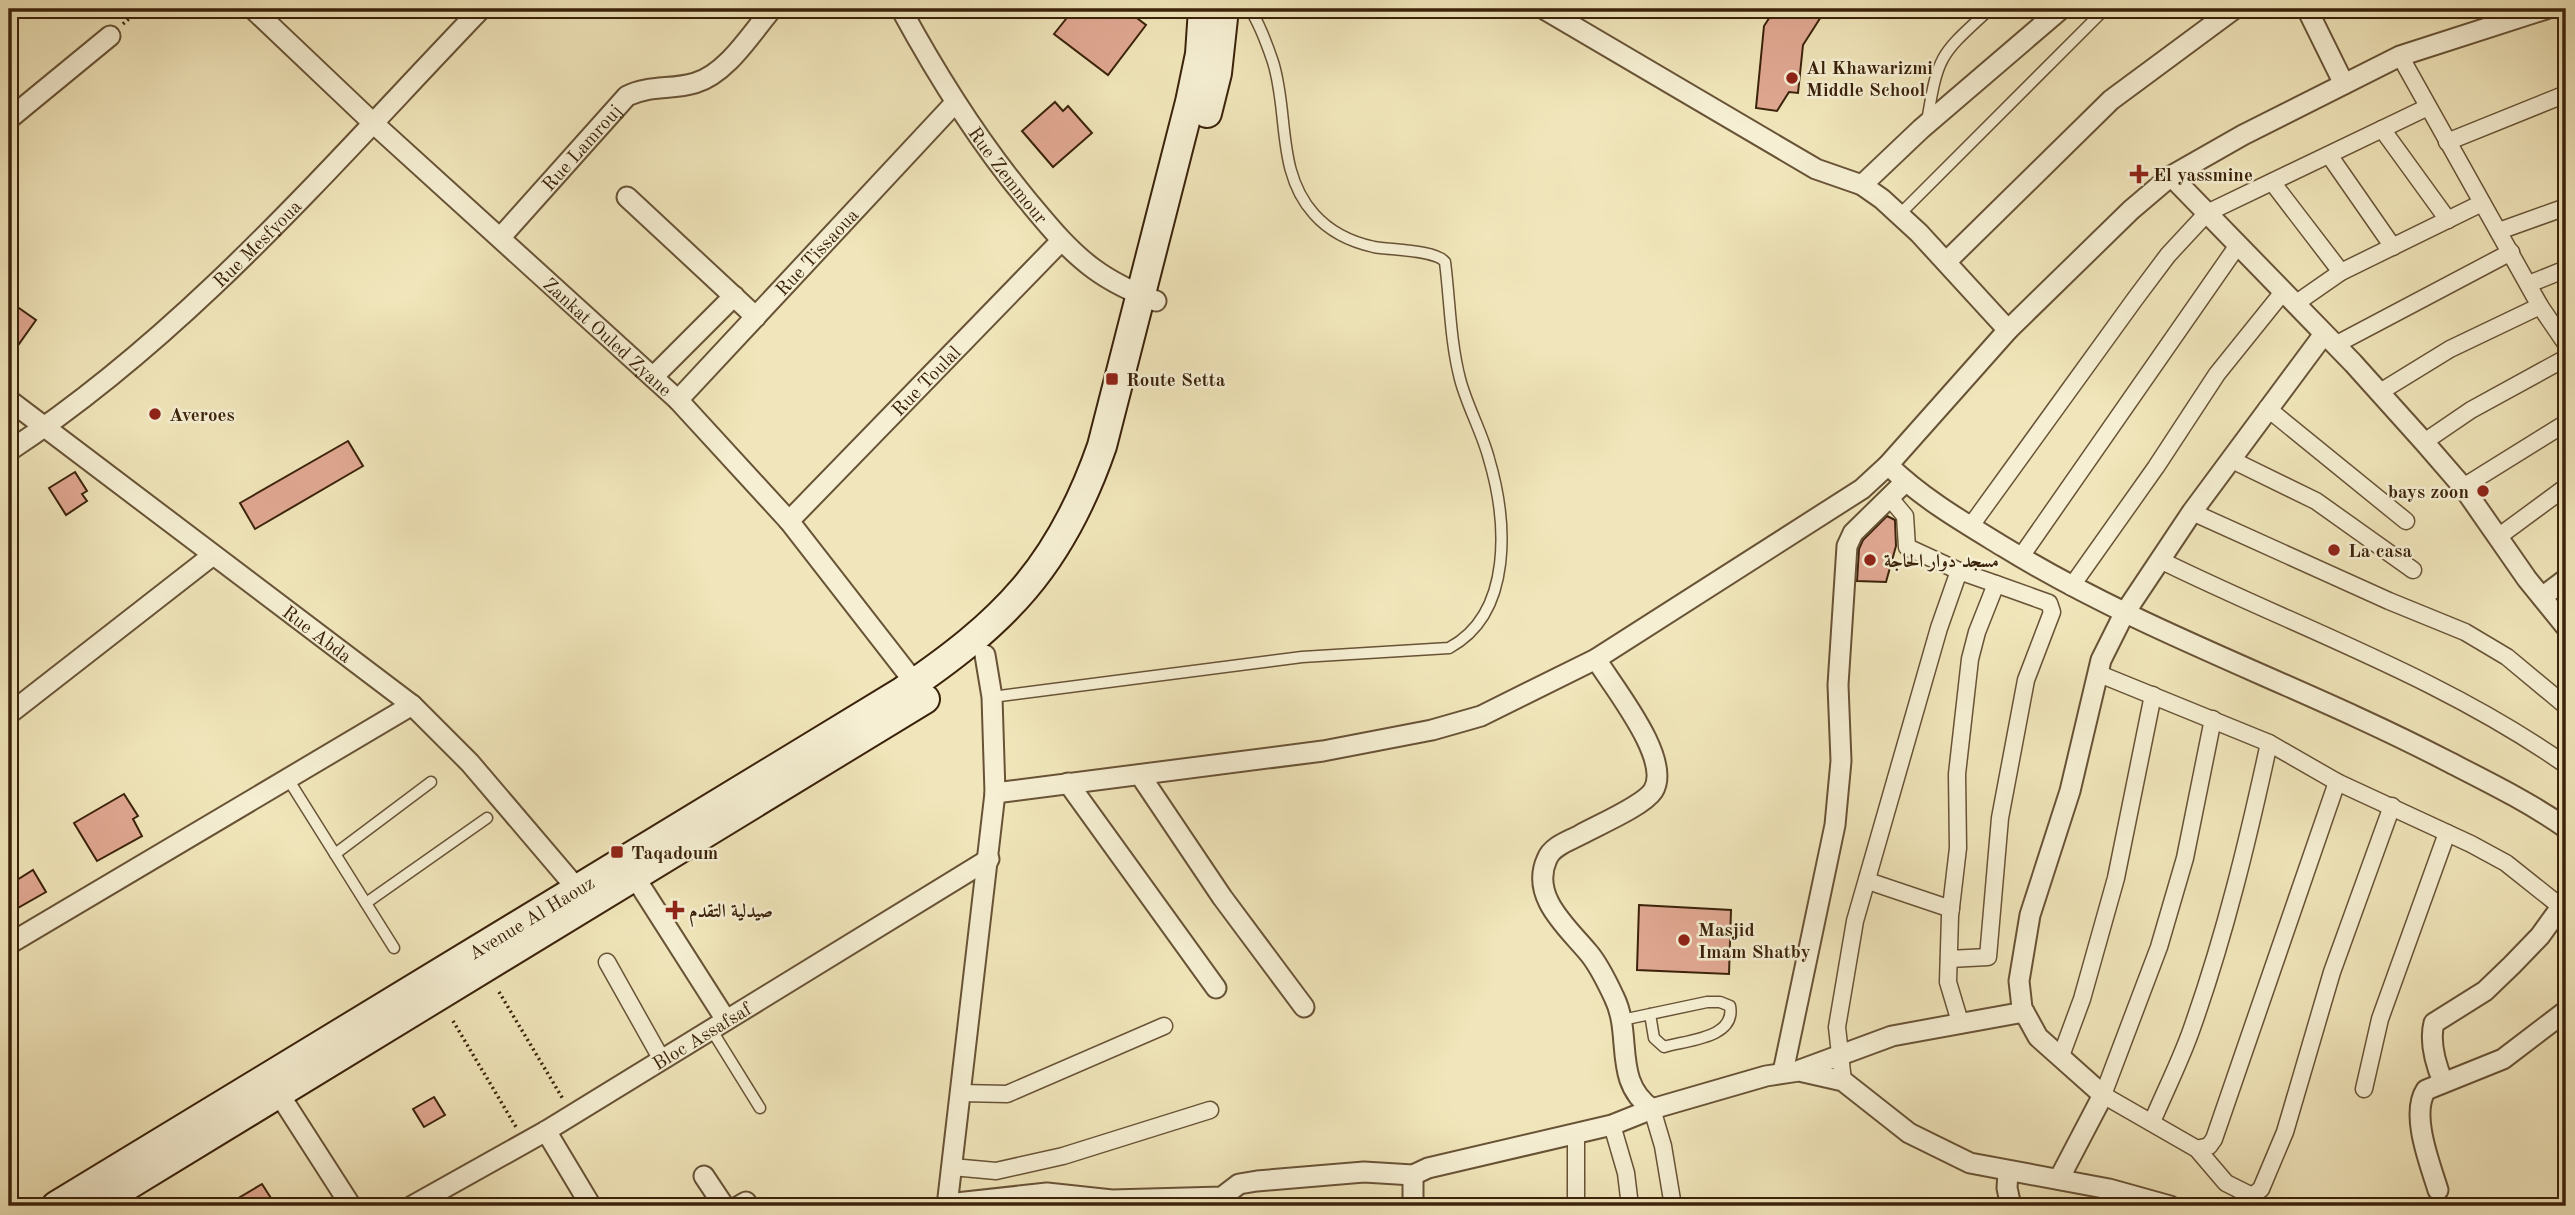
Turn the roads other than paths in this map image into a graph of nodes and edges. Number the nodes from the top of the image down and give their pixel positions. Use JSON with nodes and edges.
{"nodes":[{"id":1,"x":253,"y":9,"type":"edge"},
{"id":2,"x":481,"y":9,"type":"edge"},
{"id":3,"x":772,"y":9,"type":"edge"},
{"id":4,"x":901,"y":9,"type":"edge"},
{"id":5,"x":1203,"y":9,"type":"edge"},
{"id":6,"x":1224,"y":9,"type":"edge"},
{"id":7,"x":1250,"y":9,"type":"edge"},
{"id":8,"x":1544,"y":9,"type":"edge"},
{"id":9,"x":1990,"y":9,"type":"edge"},
{"id":10,"x":2061,"y":9,"type":"edge"},
{"id":11,"x":2105,"y":9,"type":"edge"},
{"id":12,"x":2234,"y":9,"type":"edge"},
{"id":13,"x":2307,"y":9,"type":"edge"},
{"id":14,"x":2546,"y":9,"type":"edge"},
{"id":15,"x":110,"y":36,"type":"dead end"},
{"id":16,"x":2400,"y":56,"type":"junction"},
{"id":17,"x":2344,"y":84,"type":"junction"},
{"id":18,"x":2566,"y":94,"type":"edge"},
{"id":19,"x":954,"y":104,"type":"junction"},
{"id":20,"x":2428,"y":107,"type":"junction"},
{"id":21,"x":9,"y":119,"type":"edge"},
{"id":22,"x":372,"y":122,"type":"junction"},
{"id":23,"x":1927,"y":124,"type":"junction"},
{"id":24,"x":2382,"y":129,"type":"junction"},
{"id":25,"x":2448,"y":142,"type":"junction"},
{"id":26,"x":2329,"y":155,"type":"junction"},
{"id":27,"x":2171,"y":176,"type":"junction"},
{"id":28,"x":2272,"y":182,"type":"junction"},
{"id":29,"x":1862,"y":185,"type":"junction"},
{"id":30,"x":627,"y":197,"type":"dead end"},
{"id":31,"x":2482,"y":203,"type":"junction"},
{"id":32,"x":2566,"y":207,"type":"edge"},
{"id":33,"x":2207,"y":213,"type":"junction"},
{"id":34,"x":1899,"y":215,"type":"junction"},
{"id":35,"x":2448,"y":220,"type":"junction"},
{"id":36,"x":2499,"y":231,"type":"junction"},
{"id":37,"x":500,"y":238,"type":"junction"},
{"id":38,"x":1061,"y":241,"type":"junction"},
{"id":39,"x":2238,"y":246,"type":"junction"},
{"id":40,"x":2393,"y":247,"type":"junction"},
{"id":41,"x":2511,"y":252,"type":"junction"},
{"id":42,"x":1946,"y":262,"type":"junction"},
{"id":43,"x":2566,"y":269,"type":"edge"},
{"id":44,"x":2341,"y":272,"type":"junction"},
{"id":45,"x":2529,"y":284,"type":"junction"},
{"id":46,"x":734,"y":296,"type":"junction"},
{"id":47,"x":1148,"y":298,"type":"junction"},
{"id":48,"x":2289,"y":298,"type":"junction"},
{"id":49,"x":2540,"y":306,"type":"junction"},
{"id":50,"x":756,"y":317,"type":"junction"},
{"id":51,"x":2008,"y":330,"type":"junction"},
{"id":52,"x":2330,"y":340,"type":"junction"},
{"id":53,"x":2566,"y":344,"type":"edge"},
{"id":54,"x":2566,"y":358,"type":"edge"},
{"id":55,"x":653,"y":377,"type":"junction"},
{"id":56,"x":2380,"y":393,"type":"junction"},
{"id":57,"x":9,"y":400,"type":"edge"},
{"id":58,"x":678,"y":400,"type":"junction"},
{"id":59,"x":2267,"y":408,"type":"junction"},
{"id":60,"x":2566,"y":423,"type":"edge"},
{"id":61,"x":46,"y":426,"type":"junction"},
{"id":62,"x":2424,"y":442,"type":"junction"},
{"id":63,"x":9,"y":451,"type":"edge"},
{"id":64,"x":2230,"y":459,"type":"junction"},
{"id":65,"x":1888,"y":465,"type":"junction"},
{"id":66,"x":1905,"y":482,"type":"junction"},
{"id":67,"x":2463,"y":487,"type":"junction"},
{"id":68,"x":2566,"y":487,"type":"edge"},
{"id":69,"x":1889,"y":497,"type":"junction"},
{"id":70,"x":2192,"y":512,"type":"junction"},
{"id":71,"x":2406,"y":520,"type":"dead end"},
{"id":72,"x":789,"y":522,"type":"junction"},
{"id":73,"x":1970,"y":527,"type":"junction"},
{"id":74,"x":2498,"y":537,"type":"junction"},
{"id":75,"x":213,"y":555,"type":"junction"},
{"id":76,"x":2020,"y":558,"type":"junction"},
{"id":77,"x":2160,"y":560,"type":"junction"},
{"id":78,"x":2413,"y":570,"type":"dead end"},
{"id":79,"x":1959,"y":571,"type":"junction"},
{"id":80,"x":2566,"y":579,"type":"edge"},
{"id":81,"x":1996,"y":584,"type":"junction"},
{"id":82,"x":2071,"y":587,"type":"junction"},
{"id":83,"x":2542,"y":597,"type":"junction"},
{"id":84,"x":2124,"y":614,"type":"junction"},
{"id":85,"x":1006,"y":623,"type":"junction"},
{"id":86,"x":2566,"y":627,"type":"edge"},
{"id":87,"x":985,"y":655,"type":"junction"},
{"id":88,"x":1596,"y":659,"type":"junction"},
{"id":89,"x":2097,"y":673,"type":"junction"},
{"id":90,"x":921,"y":691,"type":"junction"},
{"id":91,"x":2153,"y":695,"type":"junction"},
{"id":92,"x":992,"y":697,"type":"junction"},
{"id":93,"x":412,"y":705,"type":"junction"},
{"id":94,"x":2566,"y":706,"type":"edge"},
{"id":95,"x":9,"y":714,"type":"edge"},
{"id":96,"x":2213,"y":719,"type":"junction"},
{"id":97,"x":2269,"y":744,"type":"junction"},
{"id":98,"x":2566,"y":765,"type":"edge"},
{"id":99,"x":1140,"y":775,"type":"junction"},
{"id":100,"x":288,"y":779,"type":"junction"},
{"id":101,"x":431,"y":782,"type":"dead end"},
{"id":102,"x":2337,"y":782,"type":"junction"},
{"id":103,"x":1068,"y":783,"type":"junction"},
{"id":104,"x":995,"y":793,"type":"junction"},
{"id":105,"x":2392,"y":806,"type":"junction"},
{"id":106,"x":487,"y":818,"type":"dead end"},
{"id":107,"x":2566,"y":828,"type":"edge"},
{"id":108,"x":2447,"y":833,"type":"junction"},
{"id":109,"x":335,"y":853,"type":"junction"},
{"id":110,"x":989,"y":859,"type":"junction"},
{"id":111,"x":629,"y":869,"type":"junction"},
{"id":112,"x":1868,"y":881,"type":"junction"},
{"id":113,"x":583,"y":896,"type":"junction"},
{"id":114,"x":366,"y":903,"type":"junction"},
{"id":115,"x":2563,"y":903,"type":"edge"},
{"id":116,"x":1951,"y":909,"type":"junction"},
{"id":117,"x":9,"y":944,"type":"edge"},
{"id":118,"x":394,"y":948,"type":"dead end"},
{"id":119,"x":1949,"y":959,"type":"junction"},
{"id":120,"x":607,"y":962,"type":"dead end"},
{"id":121,"x":1216,"y":988,"type":"dead end"},
{"id":122,"x":1304,"y":1007,"type":"dead end"},
{"id":123,"x":2024,"y":1012,"type":"junction"},
{"id":124,"x":2566,"y":1012,"type":"edge"},
{"id":125,"x":1650,"y":1014,"type":"junction"},
{"id":126,"x":1622,"y":1020,"type":"junction"},
{"id":127,"x":1960,"y":1022,"type":"junction"},
{"id":128,"x":719,"y":1024,"type":"junction"},
{"id":129,"x":1164,"y":1026,"type":"dead end"},
{"id":130,"x":1838,"y":1054,"type":"junction"},
{"id":131,"x":2061,"y":1056,"type":"junction"},
{"id":132,"x":662,"y":1060,"type":"junction"},
{"id":133,"x":1791,"y":1071,"type":"junction"},
{"id":134,"x":1843,"y":1081,"type":"junction"},
{"id":135,"x":2443,"y":1082,"type":"junction"},
{"id":136,"x":273,"y":1084,"type":"junction"},
{"id":137,"x":2364,"y":1089,"type":"dead end"},
{"id":138,"x":961,"y":1093,"type":"junction"},
{"id":139,"x":2103,"y":1094,"type":"junction"},
{"id":140,"x":760,"y":1108,"type":"dead end"},
{"id":141,"x":1652,"y":1109,"type":"junction"},
{"id":142,"x":1210,"y":1110,"type":"dead end"},
{"id":143,"x":2152,"y":1122,"type":"junction"},
{"id":144,"x":1612,"y":1125,"type":"junction"},
{"id":145,"x":546,"y":1130,"type":"junction"},
{"id":146,"x":1576,"y":1133,"type":"junction"},
{"id":147,"x":2197,"y":1149,"type":"junction"},
{"id":148,"x":952,"y":1167,"type":"junction"},
{"id":149,"x":2008,"y":1172,"type":"junction"},
{"id":150,"x":1413,"y":1175,"type":"junction"},
{"id":151,"x":704,"y":1176,"type":"dead end"},
{"id":152,"x":2059,"y":1179,"type":"junction"},
{"id":153,"x":2438,"y":1190,"type":"dead end"},
{"id":154,"x":947,"y":1205,"type":"edge"},
{"id":155,"x":56,"y":1206,"type":"edge"},
{"id":156,"x":94,"y":1206,"type":"edge"},
{"id":157,"x":351,"y":1206,"type":"edge"},
{"id":158,"x":412,"y":1206,"type":"edge"},
{"id":159,"x":592,"y":1206,"type":"edge"},
{"id":160,"x":724,"y":1206,"type":"edge"},
{"id":161,"x":1413,"y":1206,"type":"edge"},
{"id":162,"x":1576,"y":1206,"type":"edge"},
{"id":163,"x":1630,"y":1206,"type":"edge"},
{"id":164,"x":1673,"y":1206,"type":"edge"},
{"id":165,"x":2011,"y":1206,"type":"edge"},
{"id":166,"x":2170,"y":1206,"type":"edge"}],
"edges":[{"from":1,"to":22,"type":"street","name":"Zankat Ouled Zyane"},
{"from":2,"to":22,"type":"street","name":"Rue Mesfyoua"},
{"from":3,"to":37,"type":"street","name":"Rue Lamrouj"},
{"from":4,"to":19,"type":"street","name":"Rue Zemmour"},
{"from":5,"to":47,"type":"main road"},
{"from":6,"to":47,"type":"main road"},
{"from":7,"to":92,"type":"lane"},
{"from":8,"to":29,"type":"street"},
{"from":9,"to":23,"type":"lane"},
{"from":10,"to":23,"type":"street"},
{"from":11,"to":34,"type":"lane"},
{"from":12,"to":42,"type":"street"},
{"from":13,"to":17,"type":"street"},
{"from":14,"to":16,"type":"street"},
{"from":15,"to":21,"type":"street"},
{"from":16,"to":17,"type":"street"},
{"from":16,"to":20,"type":"street"},
{"from":17,"to":27,"type":"street"},
{"from":18,"to":25,"type":"street"},
{"from":19,"to":38,"type":"street","name":"Rue Zemmour"},
{"from":19,"to":50,"type":"street","name":"Rue Tissaoua"},
{"from":20,"to":24,"type":"street"},
{"from":20,"to":25,"type":"street"},
{"from":22,"to":37,"type":"street","name":"Zankat Ouled Zyane"},
{"from":22,"to":61,"type":"street","name":"Rue Mesfyoua"},
{"from":23,"to":29,"type":"street"},
{"from":24,"to":26,"type":"street"},
{"from":24,"to":35,"type":"street"},
{"from":25,"to":31,"type":"street"},
{"from":26,"to":28,"type":"street"},
{"from":26,"to":40,"type":"street"},
{"from":27,"to":33,"type":"street"},
{"from":27,"to":51,"type":"street"},
{"from":28,"to":33,"type":"street"},
{"from":28,"to":44,"type":"street"},
{"from":29,"to":34,"type":"street"},
{"from":30,"to":46,"type":"street"},
{"from":31,"to":35,"type":"street"},
{"from":31,"to":36,"type":"street"},
{"from":32,"to":36,"type":"street"},
{"from":33,"to":39,"type":"street"},
{"from":33,"to":73,"type":"street"},
{"from":34,"to":42,"type":"street"},
{"from":35,"to":40,"type":"street"},
{"from":36,"to":41,"type":"street"},
{"from":37,"to":55,"type":"street","name":"Zankat Ouled Zyane"},
{"from":38,"to":47,"type":"street","name":"Rue Zemmour"},
{"from":38,"to":72,"type":"street","name":"Rue Toulal"},
{"from":39,"to":48,"type":"street"},
{"from":39,"to":76,"type":"street"},
{"from":40,"to":44,"type":"street"},
{"from":41,"to":45,"type":"street"},
{"from":41,"to":52,"type":"street"},
{"from":42,"to":51,"type":"street"},
{"from":43,"to":45,"type":"street"},
{"from":44,"to":48,"type":"street"},
{"from":45,"to":49,"type":"street"},
{"from":46,"to":50,"type":"street"},
{"from":46,"to":55,"type":"street"},
{"from":47,"to":85,"type":"main road"},
{"from":48,"to":52,"type":"street"},
{"from":48,"to":82,"type":"street"},
{"from":49,"to":53,"type":"street"},
{"from":49,"to":56,"type":"street"},
{"from":50,"to":58,"type":"street","name":"Rue Tissaoua"},
{"from":51,"to":65,"type":"street"},
{"from":52,"to":56,"type":"street"},
{"from":52,"to":59,"type":"street"},
{"from":54,"to":62,"type":"street"},
{"from":55,"to":58,"type":"street","name":"Zankat Ouled Zyane"},
{"from":56,"to":62,"type":"street"},
{"from":57,"to":61,"type":"street","name":"Rue Abda"},
{"from":58,"to":72,"type":"street","name":"Zankat Ouled Zyane"},
{"from":59,"to":64,"type":"street"},
{"from":59,"to":71,"type":"street"},
{"from":60,"to":67,"type":"street"},
{"from":61,"to":63,"type":"street","name":"Rue Mesfyoua"},
{"from":61,"to":75,"type":"street","name":"Rue Abda"},
{"from":62,"to":67,"type":"street"},
{"from":64,"to":70,"type":"street"},
{"from":64,"to":78,"type":"street"},
{"from":65,"to":66,"type":"street"},
{"from":65,"to":88,"type":"street"},
{"from":66,"to":69,"type":"street"},
{"from":66,"to":73,"type":"street"},
{"from":67,"to":74,"type":"street"},
{"from":68,"to":74,"type":"street"},
{"from":69,"to":79,"type":"street"},
{"from":69,"to":133,"type":"street"},
{"from":70,"to":77,"type":"street"},
{"from":70,"to":94,"type":"street"},
{"from":72,"to":90,"type":"street","name":"Zankat Ouled Zyane"},
{"from":73,"to":76,"type":"street"},
{"from":74,"to":83,"type":"street"},
{"from":75,"to":93,"type":"street","name":"Rue Abda"},
{"from":75,"to":95,"type":"street"},
{"from":76,"to":82,"type":"street"},
{"from":77,"to":84,"type":"street"},
{"from":77,"to":98,"type":"street"},
{"from":79,"to":81,"type":"street"},
{"from":79,"to":112,"type":"street"},
{"from":80,"to":83,"type":"street"},
{"from":81,"to":116,"type":"street"},
{"from":81,"to":119,"type":"street"},
{"from":82,"to":84,"type":"street"},
{"from":83,"to":86,"type":"street"},
{"from":84,"to":89,"type":"street"},
{"from":84,"to":107,"type":"street"},
{"from":85,"to":87,"type":"main road","name":"Avenue Al Haouz"},
{"from":85,"to":90,"type":"main road","name":"Avenue Al Haouz"},
{"from":87,"to":90,"type":"main road","name":"Avenue Al Haouz"},
{"from":87,"to":92,"type":"street"},
{"from":88,"to":99,"type":"street"},
{"from":88,"to":126,"type":"street"},
{"from":89,"to":91,"type":"street"},
{"from":89,"to":123,"type":"street"},
{"from":90,"to":111,"type":"main road","name":"Avenue Al Haouz"},
{"from":91,"to":96,"type":"street"},
{"from":91,"to":131,"type":"street"},
{"from":92,"to":104,"type":"street"},
{"from":93,"to":100,"type":"street"},
{"from":93,"to":113,"type":"street","name":"Rue Abda"},
{"from":96,"to":97,"type":"street"},
{"from":96,"to":139,"type":"street"},
{"from":97,"to":102,"type":"street"},
{"from":97,"to":143,"type":"street"},
{"from":99,"to":103,"type":"street"},
{"from":99,"to":122,"type":"street"},
{"from":100,"to":109,"type":"lane"},
{"from":100,"to":117,"type":"street"},
{"from":101,"to":109,"type":"lane"},
{"from":102,"to":105,"type":"street"},
{"from":102,"to":147,"type":"street"},
{"from":103,"to":104,"type":"street"},
{"from":103,"to":121,"type":"street"},
{"from":104,"to":110,"type":"street"},
{"from":105,"to":108,"type":"street"},
{"from":105,"to":147,"type":"street"},
{"from":106,"to":114,"type":"lane"},
{"from":108,"to":115,"type":"street"},
{"from":108,"to":137,"type":"street"},
{"from":109,"to":114,"type":"lane"},
{"from":110,"to":128,"type":"street","name":"Bloc Assafsaf"},
{"from":110,"to":138,"type":"street"},
{"from":111,"to":113,"type":"main road","name":"Avenue Al Haouz"},
{"from":111,"to":128,"type":"street"},
{"from":112,"to":116,"type":"street"},
{"from":112,"to":130,"type":"street"},
{"from":113,"to":136,"type":"main road","name":"Avenue Al Haouz"},
{"from":114,"to":118,"type":"lane"},
{"from":115,"to":135,"type":"street"},
{"from":116,"to":119,"type":"street"},
{"from":119,"to":127,"type":"street"},
{"from":120,"to":132,"type":"street"},
{"from":123,"to":127,"type":"street"},
{"from":123,"to":131,"type":"street"},
{"from":124,"to":135,"type":"street"},
{"from":125,"to":125,"type":"lane"},
{"from":125,"to":126,"type":"lane"},
{"from":126,"to":141,"type":"street"},
{"from":127,"to":130,"type":"street"},
{"from":128,"to":132,"type":"street","name":"Bloc Assafsaf"},
{"from":128,"to":140,"type":"lane"},
{"from":129,"to":138,"type":"street"},
{"from":130,"to":133,"type":"street"},
{"from":130,"to":134,"type":"street"},
{"from":131,"to":139,"type":"street"},
{"from":132,"to":145,"type":"street","name":"Bloc Assafsaf"},
{"from":133,"to":134,"type":"street"},
{"from":133,"to":141,"type":"street"},
{"from":134,"to":149,"type":"street"},
{"from":135,"to":153,"type":"street"},
{"from":136,"to":155,"type":"main road","name":"Avenue Al Haouz"},
{"from":136,"to":156,"type":"main road","name":"Avenue Al Haouz"},
{"from":136,"to":157,"type":"street"},
{"from":138,"to":148,"type":"street"},
{"from":139,"to":143,"type":"street"},
{"from":139,"to":152,"type":"street"},
{"from":141,"to":144,"type":"street"},
{"from":141,"to":164,"type":"street"},
{"from":142,"to":148,"type":"street"},
{"from":143,"to":147,"type":"street"},
{"from":144,"to":146,"type":"street"},
{"from":144,"to":163,"type":"street"},
{"from":145,"to":158,"type":"street","name":"Bloc Assafsaf"},
{"from":145,"to":159,"type":"street"},
{"from":146,"to":150,"type":"street"},
{"from":146,"to":162,"type":"street"},
{"from":148,"to":154,"type":"street"},
{"from":149,"to":152,"type":"street"},
{"from":149,"to":165,"type":"street"},
{"from":150,"to":154,"type":"street"},
{"from":150,"to":161,"type":"street"},
{"from":151,"to":160,"type":"street"},
{"from":152,"to":166,"type":"street"}]}
